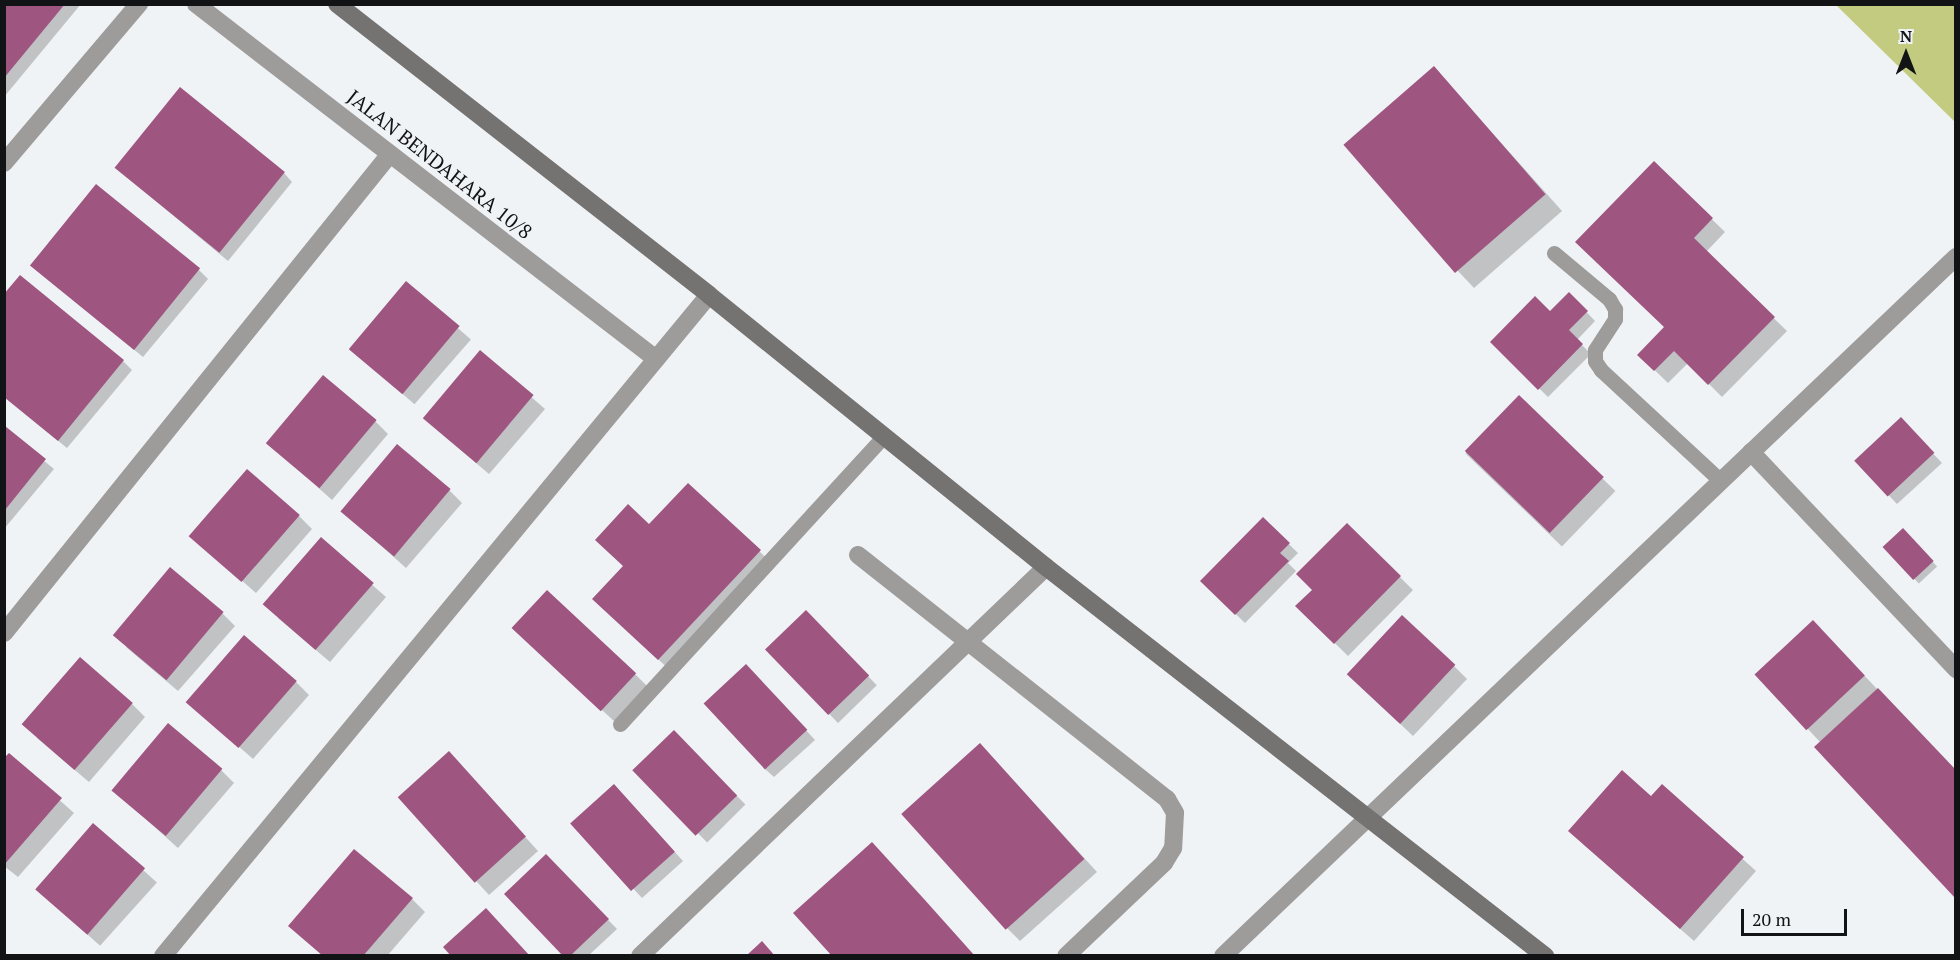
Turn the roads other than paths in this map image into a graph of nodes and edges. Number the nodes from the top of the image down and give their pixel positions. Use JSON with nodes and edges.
{"nodes":[{"id":1,"x":139,"y":4,"type":"edge"},
{"id":2,"x":196,"y":4,"type":"edge"},
{"id":3,"x":337,"y":4,"type":"edge"},
{"id":4,"x":390,"y":154,"type":"junction"},
{"id":5,"x":4,"y":163,"type":"edge"},
{"id":6,"x":1554,"y":253,"type":"dead end"},
{"id":7,"x":1956,"y":256,"type":"edge"},
{"id":8,"x":709,"y":295,"type":"junction"},
{"id":9,"x":656,"y":359,"type":"junction"},
{"id":10,"x":884,"y":436,"type":"junction"},
{"id":11,"x":1751,"y":452,"type":"junction"},
{"id":12,"x":1721,"y":481,"type":"junction"},
{"id":13,"x":858,"y":555,"type":"dead end"},
{"id":14,"x":1046,"y":567,"type":"junction"},
{"id":15,"x":4,"y":633,"type":"edge"},
{"id":16,"x":970,"y":643,"type":"junction"},
{"id":17,"x":1956,"y":669,"type":"edge"},
{"id":18,"x":620,"y":724,"type":"dead end"},
{"id":19,"x":1369,"y":818,"type":"junction"},
{"id":20,"x":163,"y":956,"type":"edge"},
{"id":21,"x":640,"y":956,"type":"edge"},
{"id":22,"x":1066,"y":956,"type":"edge"},
{"id":23,"x":1223,"y":956,"type":"edge"},
{"id":24,"x":1545,"y":956,"type":"edge"}],
"edges":[{"from":1,"to":5,"type":"street"},
{"from":2,"to":4,"type":"street","name":"JALAN BENDAHARA 10/8"},
{"from":3,"to":8,"type":"street"},
{"from":4,"to":9,"type":"street","name":"JALAN BENDAHARA 10/8"},
{"from":4,"to":15,"type":"street"},
{"from":6,"to":12,"type":"lane"},
{"from":7,"to":11,"type":"street"},
{"from":8,"to":9,"type":"street"},
{"from":8,"to":10,"type":"street"},
{"from":9,"to":20,"type":"street"},
{"from":10,"to":14,"type":"street"},
{"from":10,"to":18,"type":"lane"},
{"from":11,"to":12,"type":"street"},
{"from":11,"to":17,"type":"street"},
{"from":12,"to":19,"type":"street"},
{"from":13,"to":16,"type":"street"},
{"from":14,"to":16,"type":"street"},
{"from":14,"to":19,"type":"street"},
{"from":16,"to":21,"type":"street"},
{"from":16,"to":22,"type":"street"},
{"from":19,"to":23,"type":"street"},
{"from":19,"to":24,"type":"street"}]}
